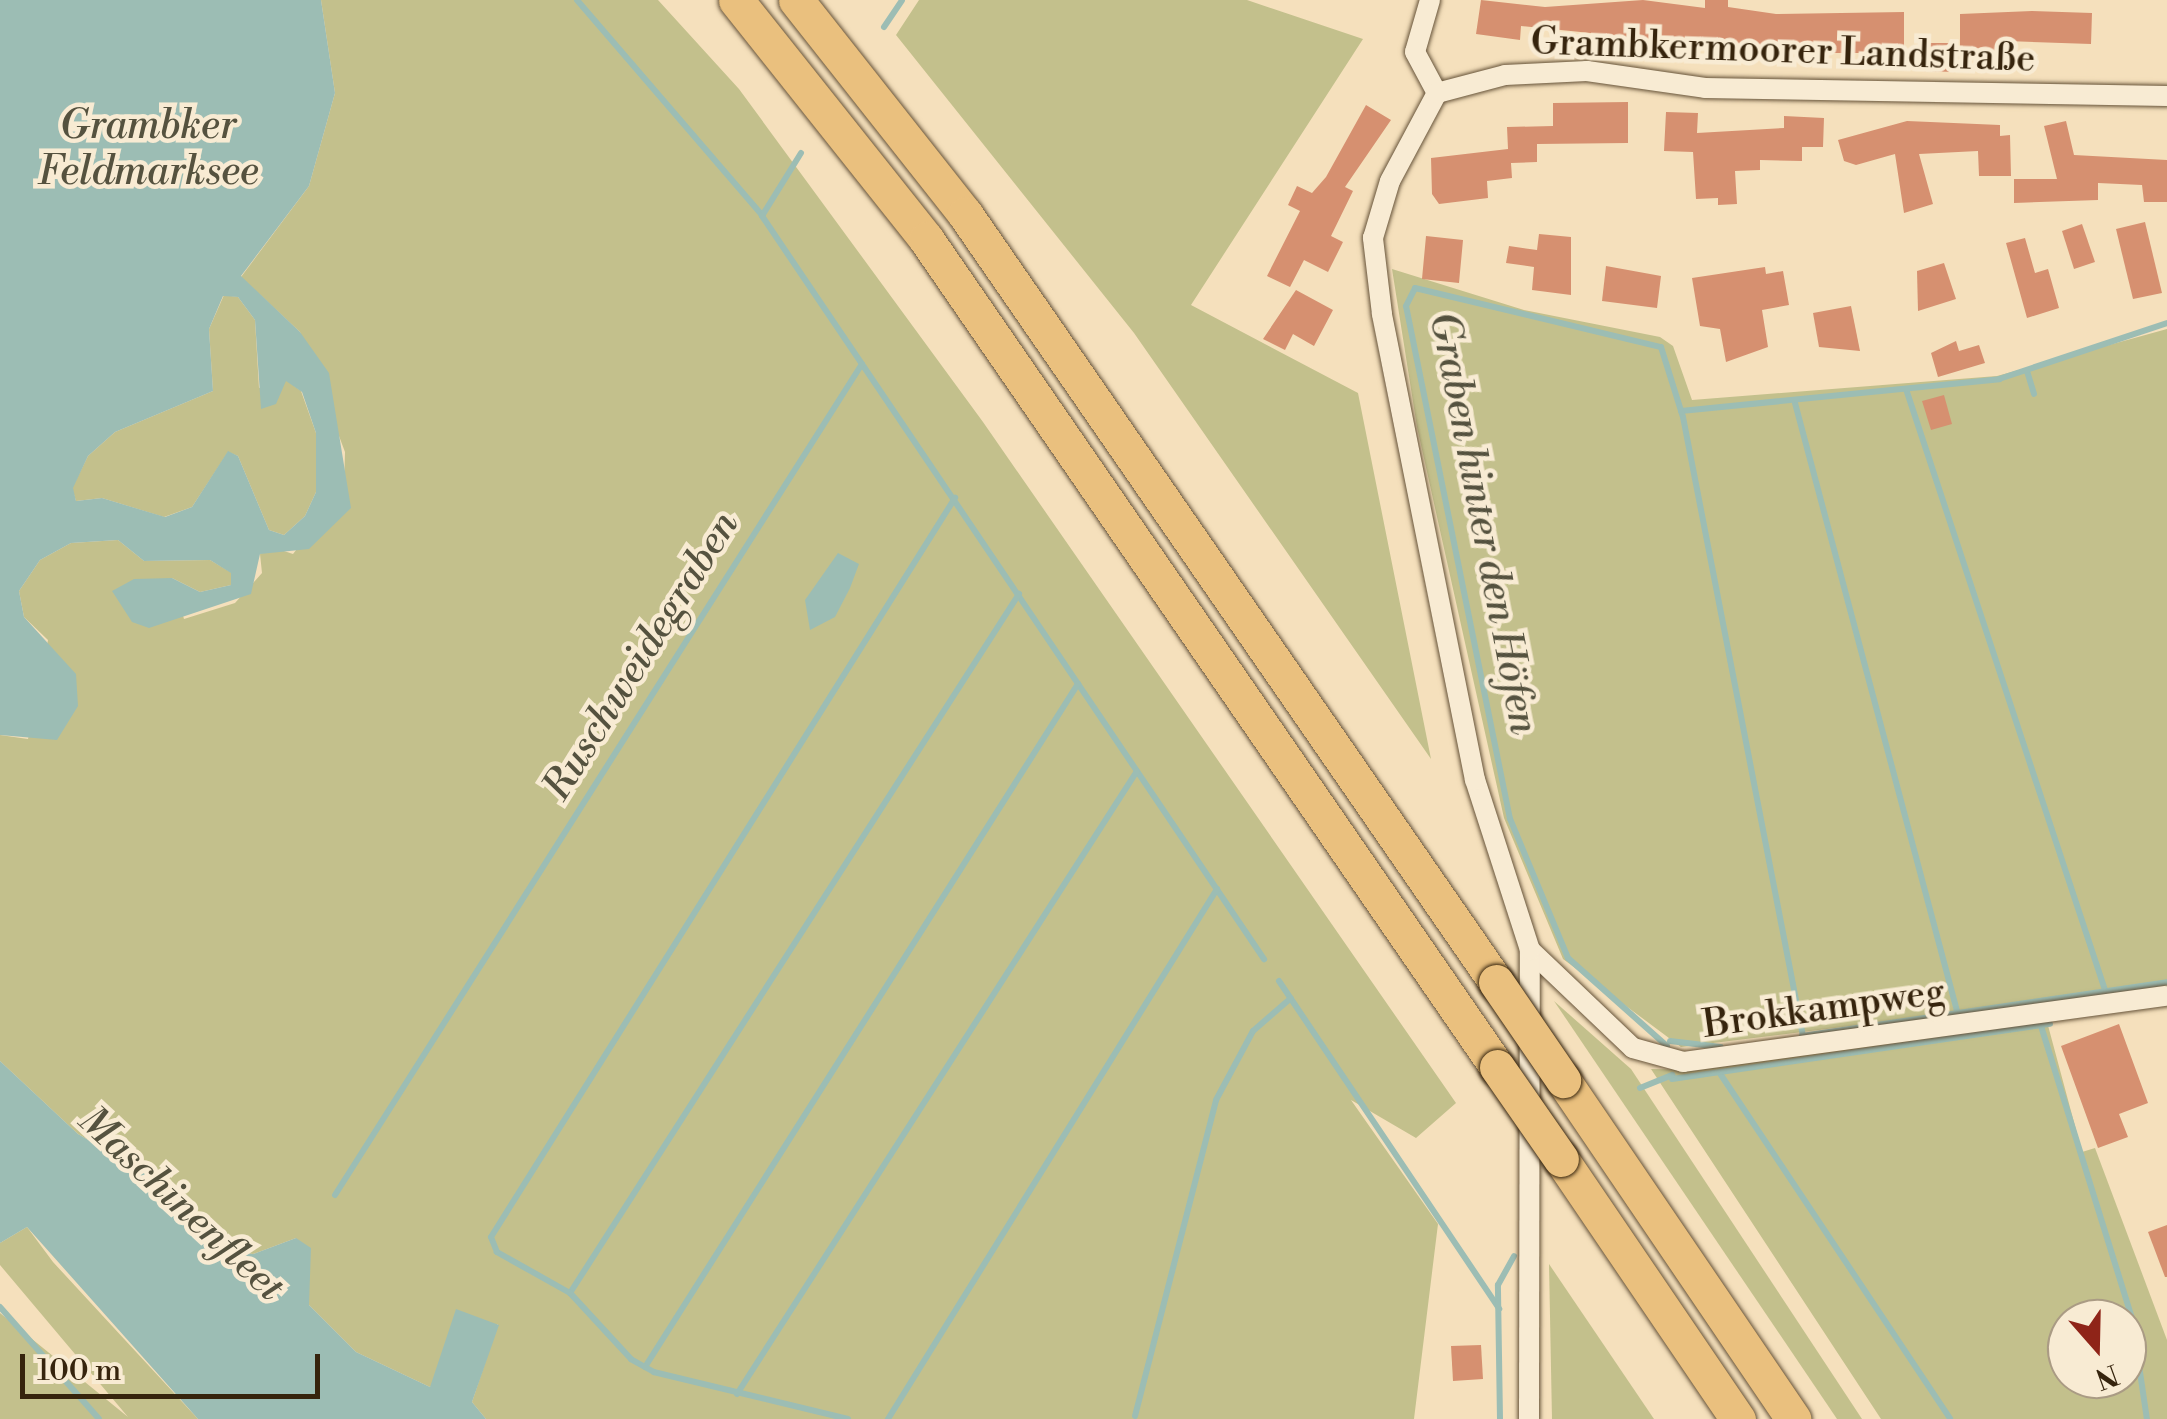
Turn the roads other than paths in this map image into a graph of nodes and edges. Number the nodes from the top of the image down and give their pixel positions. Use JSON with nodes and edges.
{"nodes":[{"id":1,"x":736,"y":0,"type":"edge"},
{"id":2,"x":796,"y":0,"type":"edge"},
{"id":3,"x":1430,"y":0,"type":"edge"},
{"id":4,"x":1438,"y":93,"type":"junction"},
{"id":5,"x":2167,"y":96,"type":"edge"},
{"id":6,"x":1530,"y":950,"type":"junction"},
{"id":7,"x":2167,"y":996,"type":"edge"},
{"id":8,"x":1529,"y":1419,"type":"edge"},
{"id":9,"x":1738,"y":1419,"type":"edge"},
{"id":10,"x":1793,"y":1419,"type":"edge"}],
"edges":[{"from":1,"to":9,"type":"highway","bridge":true},
{"from":2,"to":10,"type":"highway","bridge":true},
{"from":3,"to":4,"type":"street"},
{"from":4,"to":5,"type":"street","name":"Grambkermoorer Landstraße"},
{"from":4,"to":6,"type":"street"},
{"from":6,"to":7,"type":"street","name":"Brokkampweg"},
{"from":6,"to":8,"type":"street"}]}
